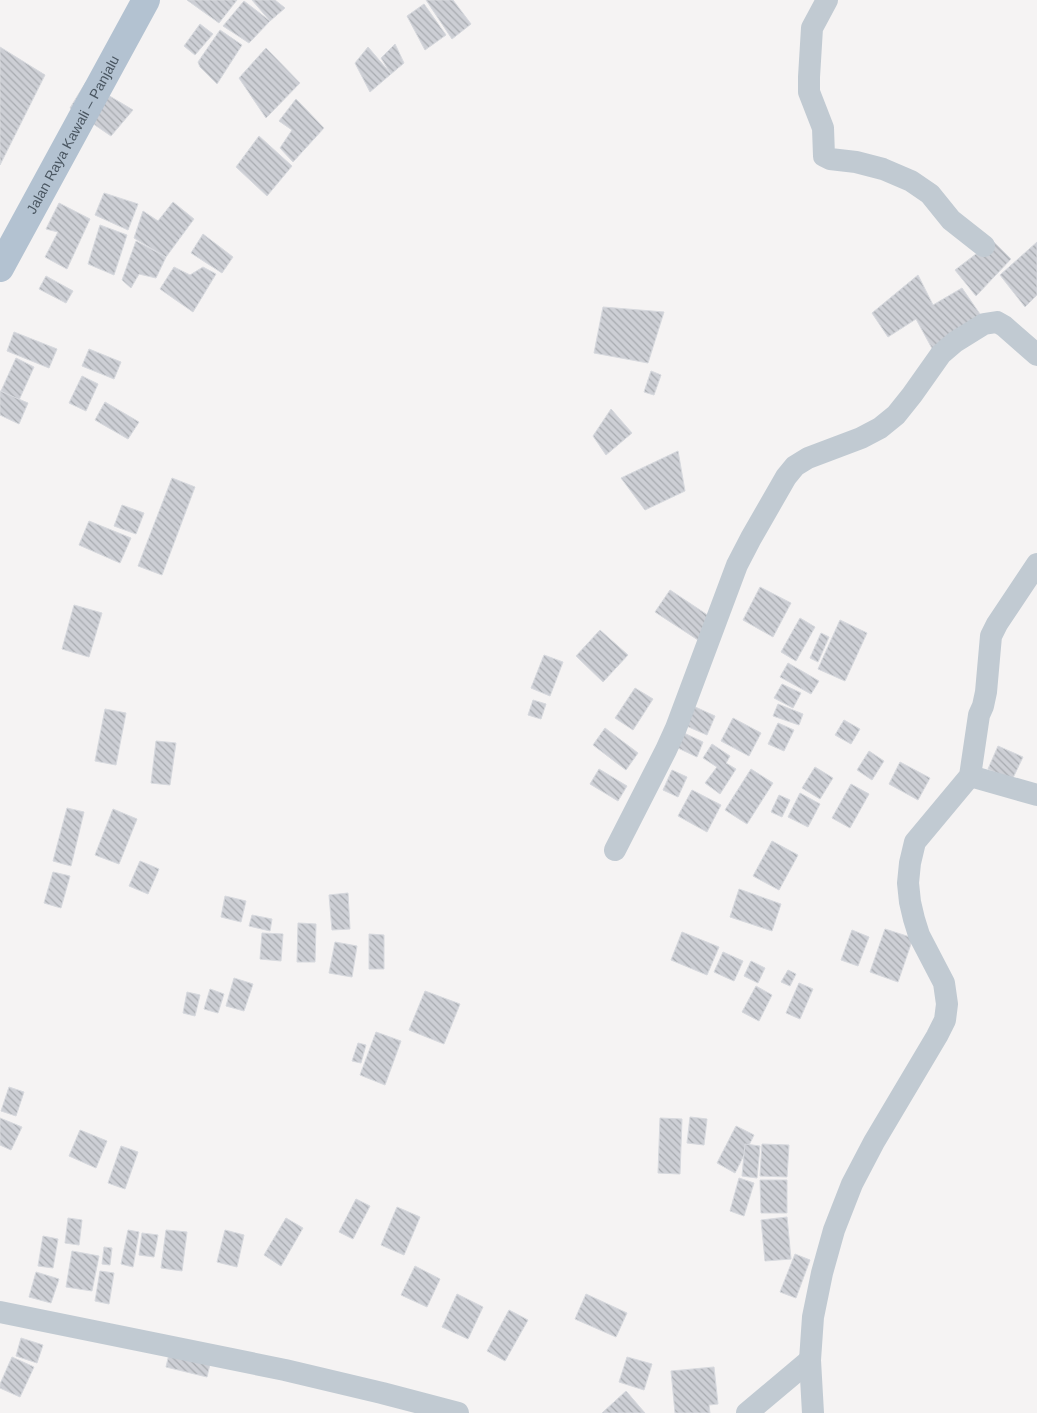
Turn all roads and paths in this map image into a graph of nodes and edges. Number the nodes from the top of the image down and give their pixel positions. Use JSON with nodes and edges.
{"nodes":[{"id":1,"x":146,"y":0,"type":"edge"},
{"id":2,"x":827,"y":0,"type":"edge"},
{"id":3,"x":984,"y":246,"type":"dead end"},
{"id":4,"x":0,"y":268,"type":"edge"},
{"id":5,"x":1037,"y":355,"type":"edge"},
{"id":6,"x":1037,"y":564,"type":"edge"},
{"id":7,"x":970,"y":776,"type":"junction"},
{"id":8,"x":1037,"y":795,"type":"edge"},
{"id":9,"x":615,"y":850,"type":"dead end"},
{"id":10,"x":0,"y":1312,"type":"edge"},
{"id":11,"x":810,"y":1360,"type":"junction"},
{"id":12,"x":458,"y":1413,"type":"edge"},
{"id":13,"x":747,"y":1413,"type":"edge"},
{"id":14,"x":813,"y":1413,"type":"edge"}],
"edges":[{"from":1,"to":4,"type":"main road","name":"Jalan Raya Kawali – Panjalu"},
{"from":2,"to":3,"type":"street"},
{"from":5,"to":9,"type":"street"},
{"from":6,"to":7,"type":"street"},
{"from":7,"to":8,"type":"street"},
{"from":7,"to":11,"type":"street"},
{"from":10,"to":12,"type":"street"},
{"from":11,"to":13,"type":"street"},
{"from":11,"to":14,"type":"street"}]}
